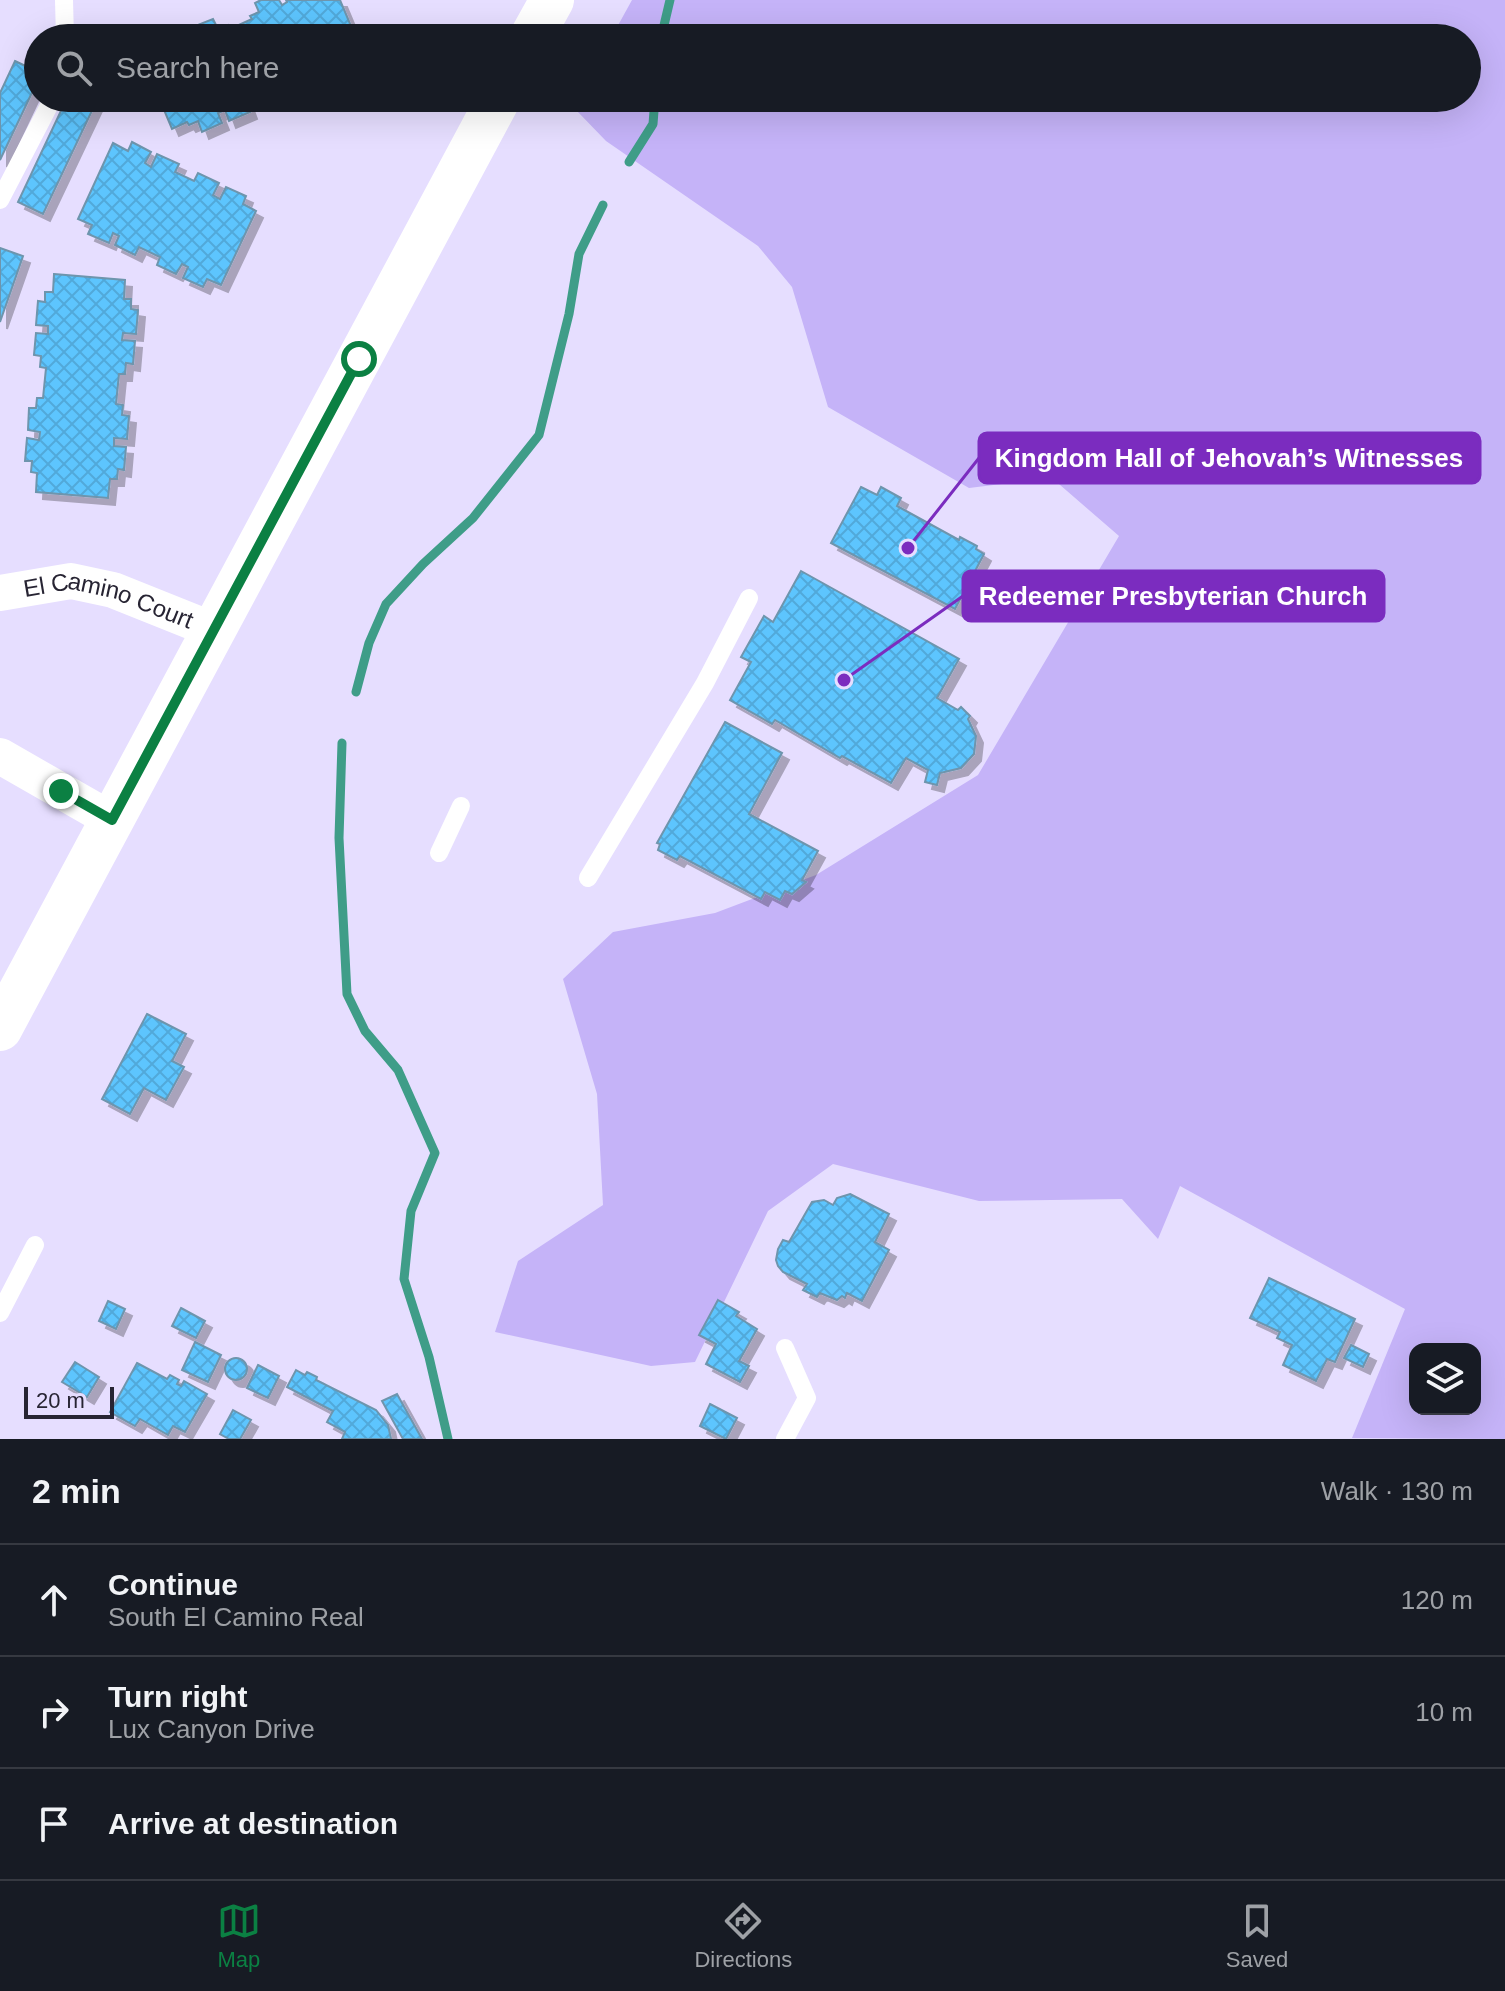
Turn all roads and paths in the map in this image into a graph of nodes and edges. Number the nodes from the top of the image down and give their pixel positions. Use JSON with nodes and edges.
{"nodes":[{"id":1,"x":64,"y":0,"type":"edge"},
{"id":2,"x":552,"y":0,"type":"edge"},
{"id":3,"x":65,"y":24,"type":"edge"},
{"id":4,"x":539,"y":24,"type":"edge"},
{"id":5,"x":46,"y":112,"type":"edge"},
{"id":6,"x":491,"y":112,"type":"edge"},
{"id":7,"x":0,"y":200,"type":"edge"},
{"id":8,"x":0,"y":593,"type":"edge"},
{"id":9,"x":749,"y":598,"type":"dead end"},
{"id":10,"x":213,"y":630,"type":"junction"},
{"id":11,"x":0,"y":756,"type":"edge"},
{"id":12,"x":461,"y":806,"type":"dead end"},
{"id":13,"x":112,"y":820,"type":"junction"},
{"id":14,"x":439,"y":853,"type":"dead end"},
{"id":15,"x":588,"y":878,"type":"dead end"},
{"id":16,"x":0,"y":1029,"type":"edge"},
{"id":17,"x":35,"y":1245,"type":"dead end"},
{"id":18,"x":0,"y":1313,"type":"edge"},
{"id":19,"x":785,"y":1348,"type":"dead end"},
{"id":20,"x":785,"y":1439,"type":"edge"}],
"edges":[{"from":1,"to":3,"type":"lane"},
{"from":2,"to":4,"type":"main road"},
{"from":5,"to":7,"type":"lane"},
{"from":6,"to":10,"type":"main road"},
{"from":8,"to":10,"type":"street","name":"El Camino Court"},
{"from":9,"to":15,"type":"lane"},
{"from":10,"to":13,"type":"main road"},
{"from":11,"to":13,"type":"street"},
{"from":12,"to":14,"type":"lane"},
{"from":13,"to":16,"type":"main road"},
{"from":17,"to":18,"type":"lane"},
{"from":19,"to":20,"type":"lane"}]}
